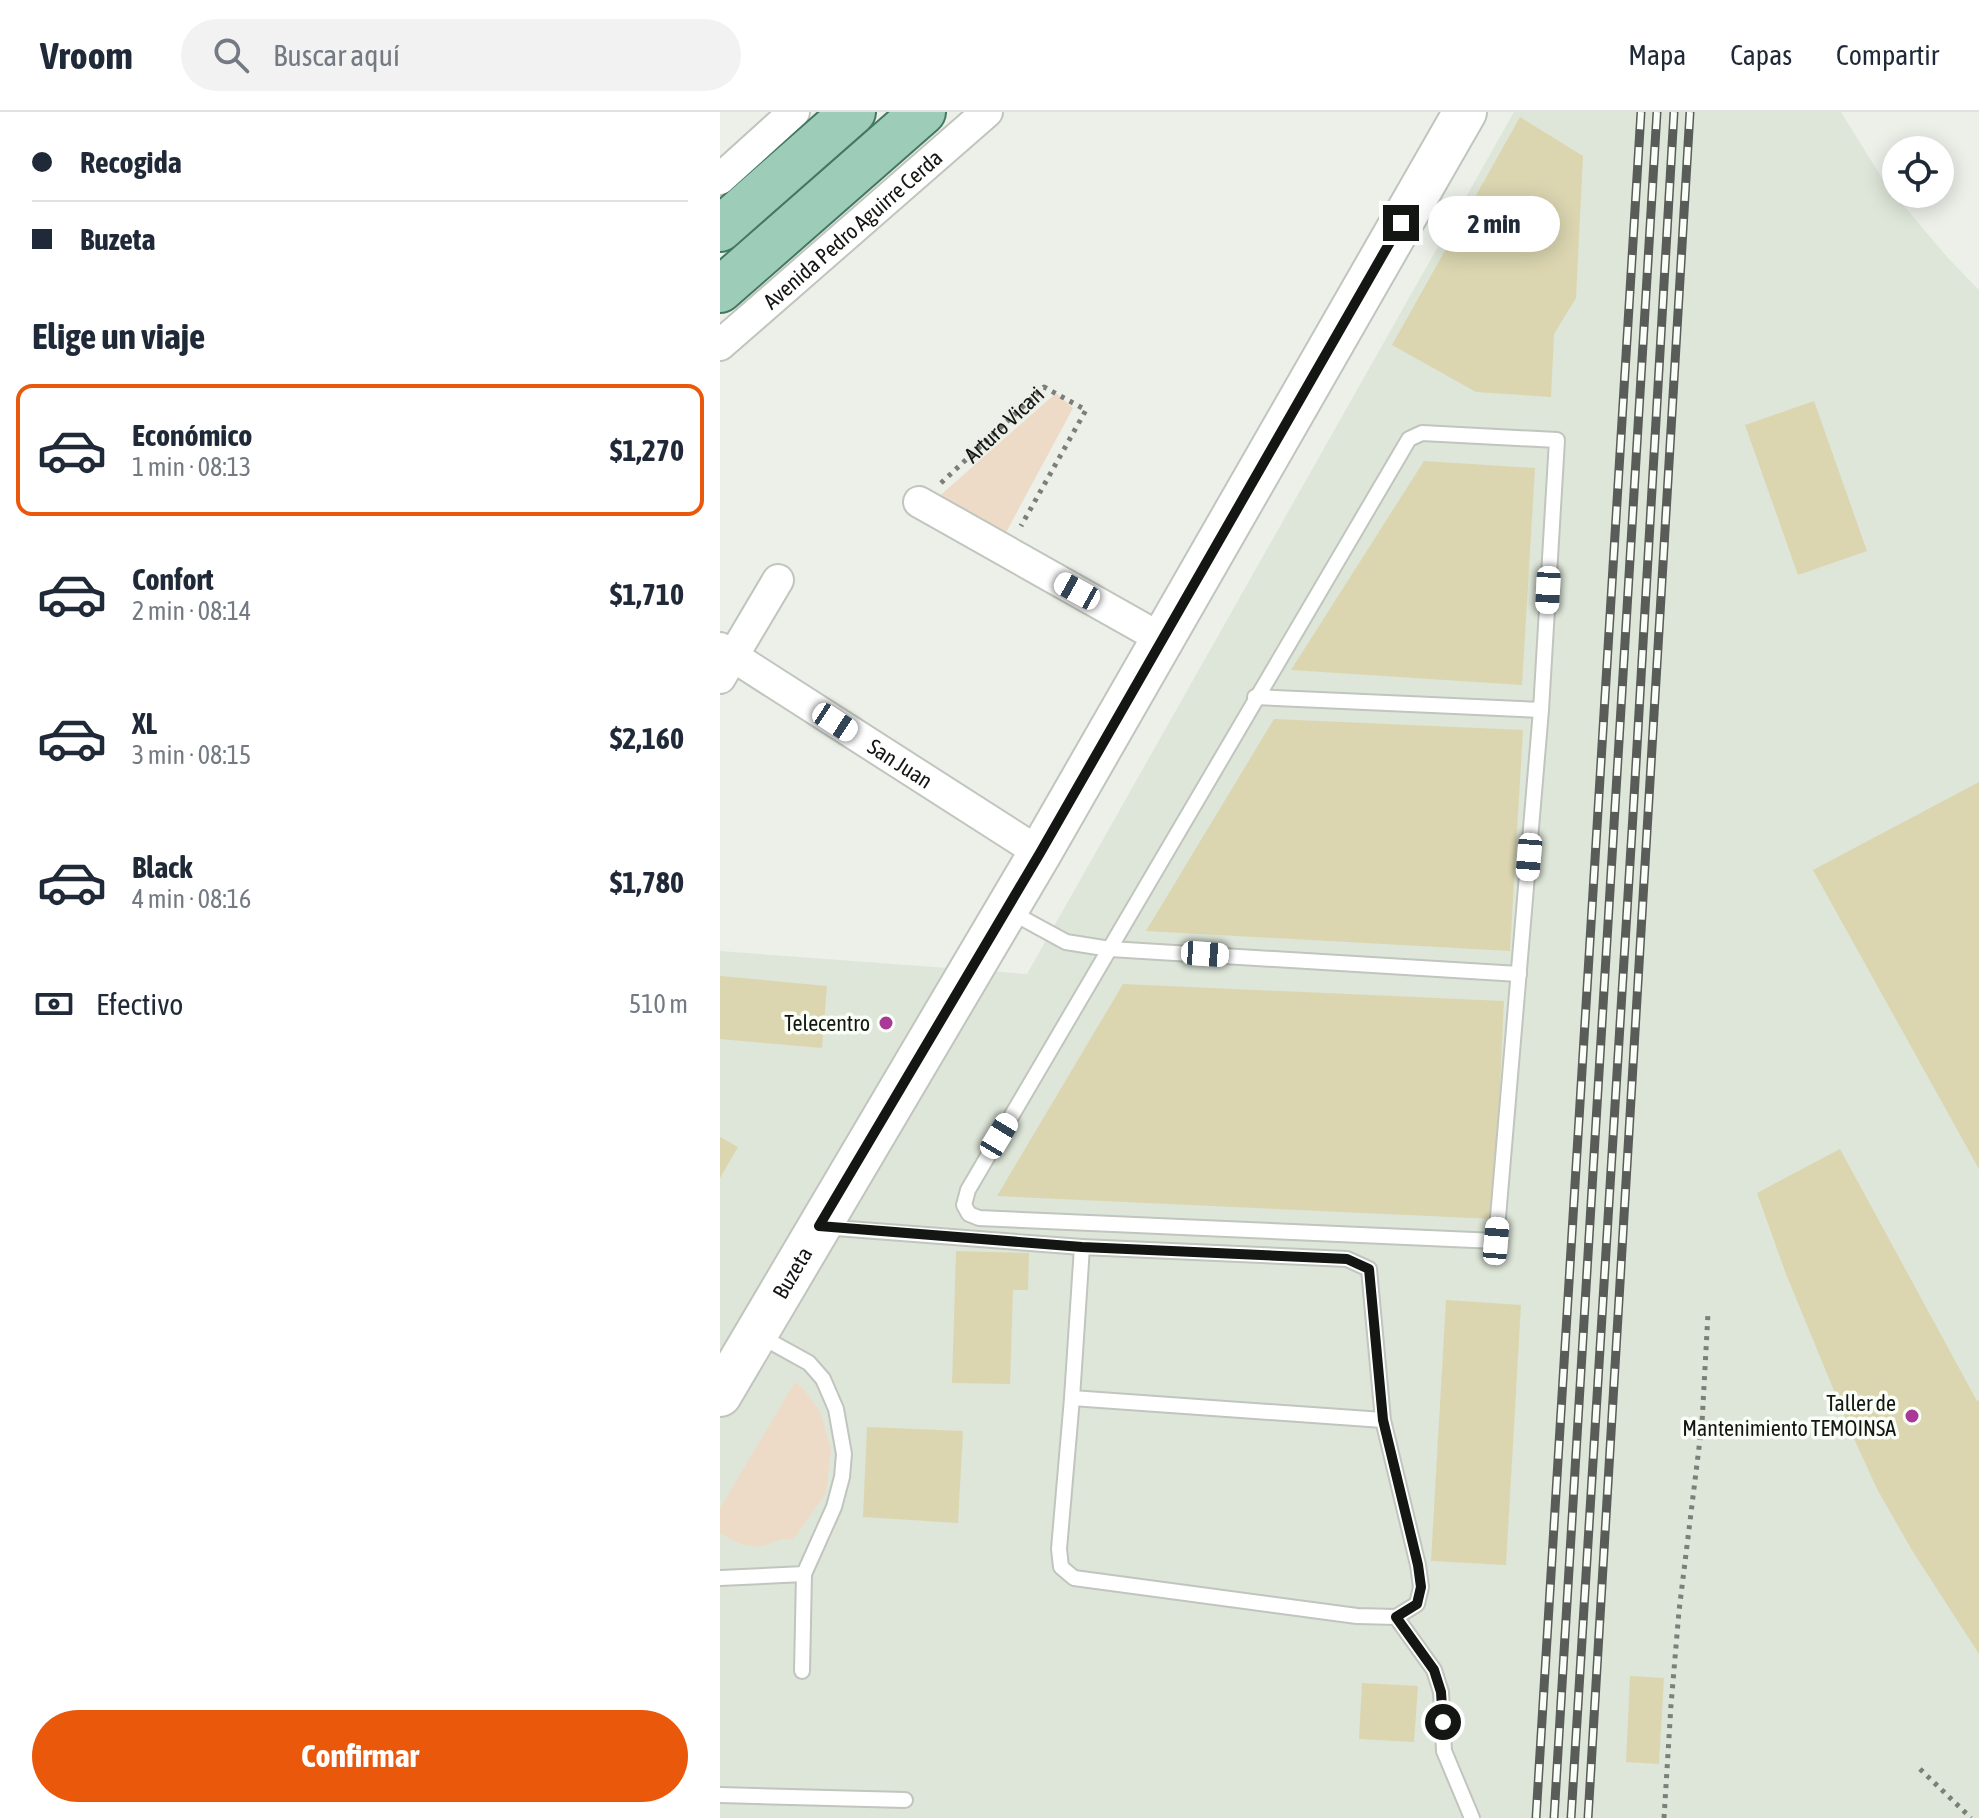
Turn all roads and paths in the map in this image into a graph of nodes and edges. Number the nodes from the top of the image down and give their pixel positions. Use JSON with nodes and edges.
{"nodes":[{"id":1,"x":794,"y":112,"type":"edge"},
{"id":2,"x":853,"y":112,"type":"edge"},
{"id":3,"x":923,"y":112,"type":"edge"},
{"id":4,"x":987,"y":112,"type":"edge"},
{"id":5,"x":1465,"y":112,"type":"edge"},
{"id":6,"x":720,"y":179,"type":"edge"},
{"id":7,"x":720,"y":229,"type":"edge"},
{"id":8,"x":720,"y":290,"type":"edge"},
{"id":9,"x":720,"y":345,"type":"edge"},
{"id":10,"x":919,"y":502,"type":"joint"},
{"id":11,"x":1007,"y":552,"type":"junction"},
{"id":12,"x":778,"y":580,"type":"dead end"},
{"id":13,"x":1162,"y":639,"type":"junction"},
{"id":14,"x":724,"y":661,"type":"edge"},
{"id":15,"x":1255,"y":697,"type":"junction"},
{"id":16,"x":1541,"y":710,"type":"junction"},
{"id":17,"x":1040,"y":853,"type":"junction"},
{"id":18,"x":1007,"y":910,"type":"junction"},
{"id":19,"x":1110,"y":949,"type":"junction"},
{"id":20,"x":1519,"y":974,"type":"junction"},
{"id":21,"x":819,"y":1226,"type":"junction"},
{"id":22,"x":1082,"y":1247,"type":"junction"},
{"id":23,"x":1708,"y":1313,"type":"dead end"},
{"id":24,"x":756,"y":1334,"type":"junction"},
{"id":25,"x":720,"y":1395,"type":"edge"},
{"id":26,"x":1072,"y":1398,"type":"junction"},
{"id":27,"x":1383,"y":1420,"type":"junction"},
{"id":28,"x":804,"y":1574,"type":"junction"},
{"id":29,"x":720,"y":1578,"type":"edge"},
{"id":30,"x":1396,"y":1617,"type":"junction"},
{"id":31,"x":802,"y":1671,"type":"dead end"},
{"id":32,"x":1920,"y":1769,"type":"dead end"},
{"id":33,"x":720,"y":1795,"type":"edge"},
{"id":34,"x":905,"y":1800,"type":"dead end"},
{"id":35,"x":1472,"y":1818,"type":"edge"},
{"id":36,"x":1664,"y":1818,"type":"edge"},
{"id":37,"x":1971,"y":1818,"type":"edge"}],
"edges":[{"from":1,"to":6,"type":"street"},
{"from":2,"to":7,"type":"main road"},
{"from":3,"to":8,"type":"main road","name":"Avenida Pedro Aguirre Cerda"},
{"from":4,"to":9,"type":"street","name":"Avenida Pedro Aguirre Cerda"},
{"from":5,"to":13,"type":"street","name":"Buzeta"},
{"from":10,"to":11,"type":"street"},
{"from":10,"to":11,"type":"path","name":"Arturo Vicari"},
{"from":11,"to":13,"type":"street"},
{"from":12,"to":14,"type":"street"},
{"from":13,"to":17,"type":"street","name":"Buzeta"},
{"from":14,"to":17,"type":"street","name":"San Juan"},
{"from":15,"to":16,"type":"lane"},
{"from":15,"to":16,"type":"lane"},
{"from":15,"to":19,"type":"lane"},
{"from":16,"to":20,"type":"lane"},
{"from":17,"to":18,"type":"street","name":"Buzeta"},
{"from":18,"to":19,"type":"lane"},
{"from":18,"to":21,"type":"street","name":"Buzeta"},
{"from":19,"to":20,"type":"lane"},
{"from":19,"to":20,"type":"lane"},
{"from":21,"to":22,"type":"lane"},
{"from":21,"to":24,"type":"street","name":"Buzeta"},
{"from":22,"to":26,"type":"lane"},
{"from":22,"to":27,"type":"lane"},
{"from":23,"to":36,"type":"path"},
{"from":24,"to":25,"type":"street","name":"Buzeta"},
{"from":24,"to":28,"type":"lane"},
{"from":26,"to":27,"type":"lane"},
{"from":26,"to":30,"type":"lane"},
{"from":27,"to":30,"type":"lane"},
{"from":28,"to":29,"type":"lane"},
{"from":28,"to":31,"type":"lane"},
{"from":30,"to":35,"type":"lane"},
{"from":32,"to":37,"type":"path"},
{"from":33,"to":34,"type":"lane"}]}
